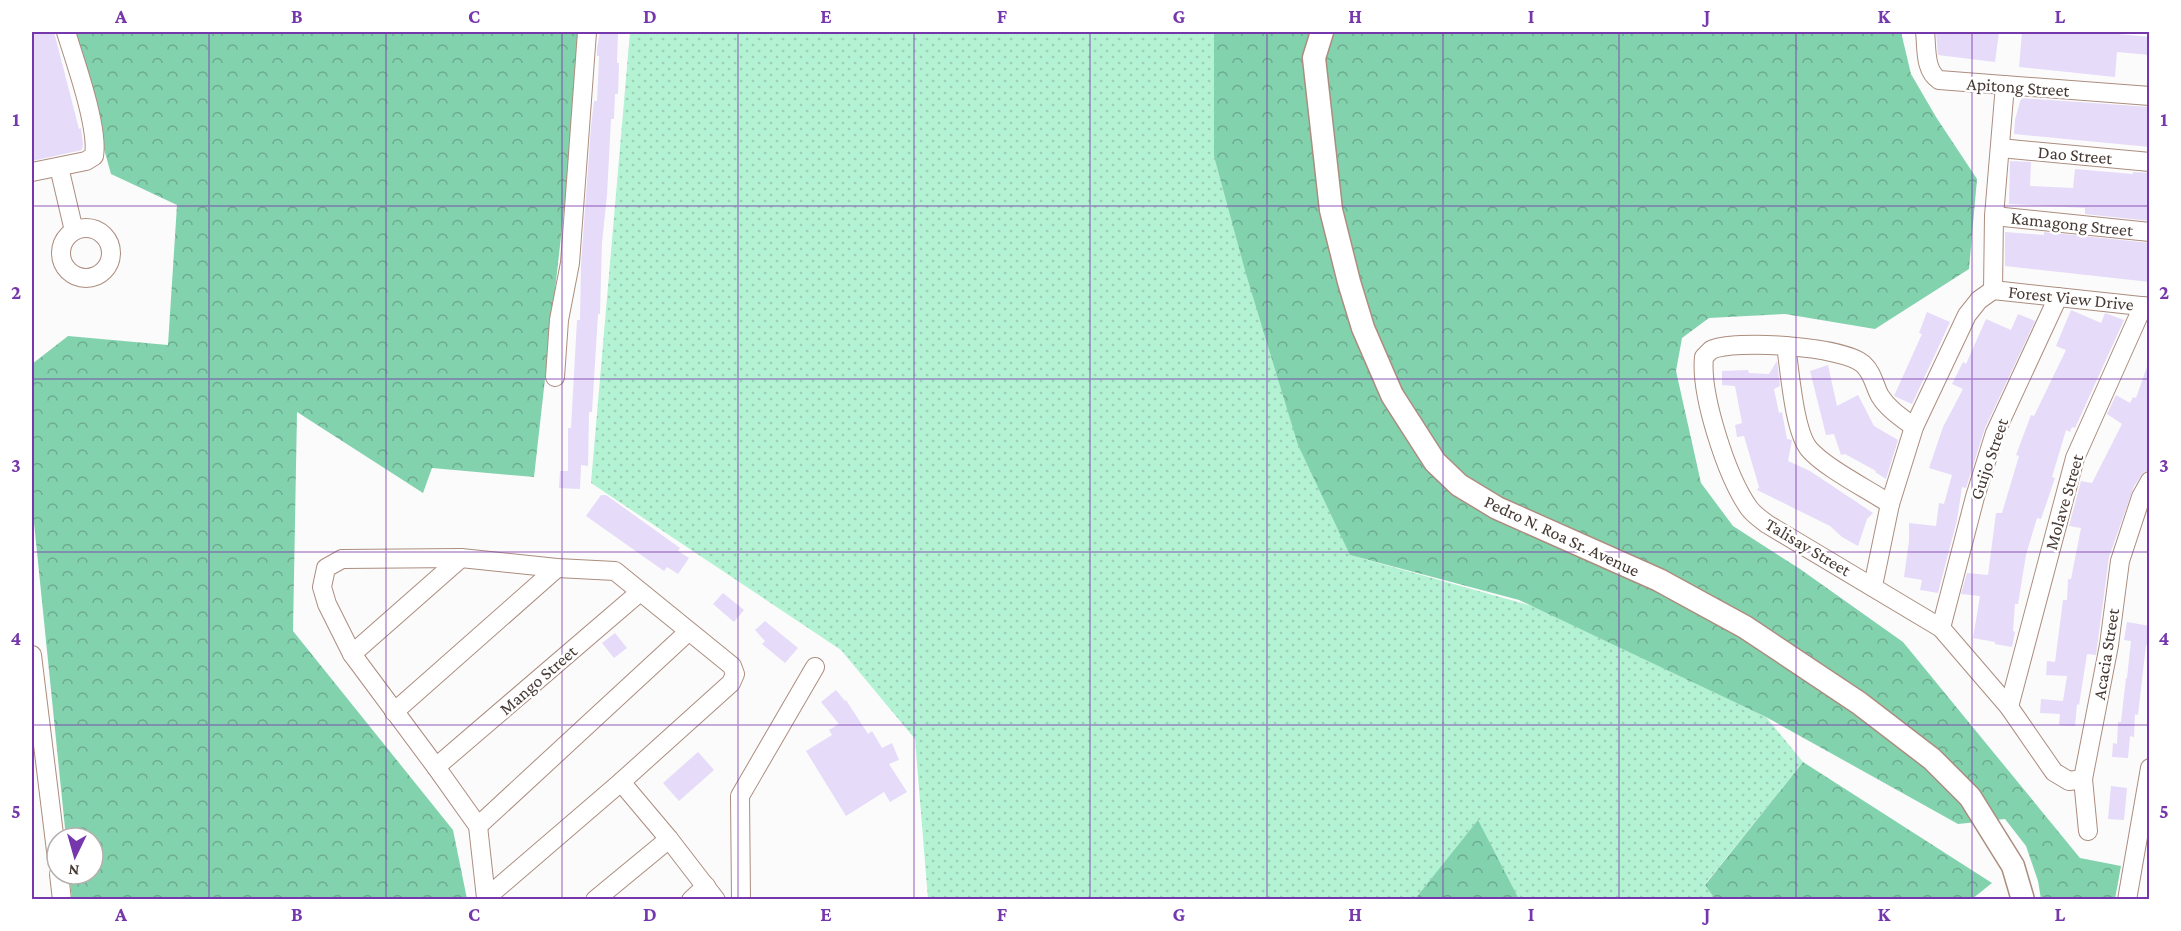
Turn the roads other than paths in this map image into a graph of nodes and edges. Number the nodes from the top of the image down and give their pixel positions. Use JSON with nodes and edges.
{"nodes":[{"id":1,"x":66,"y":32,"type":"edge"},
{"id":2,"x":587,"y":32,"type":"edge"},
{"id":3,"x":1322,"y":32,"type":"edge"},
{"id":4,"x":1925,"y":32,"type":"edge"},
{"id":5,"x":2005,"y":85,"type":"junction"},
{"id":6,"x":2150,"y":96,"type":"edge"},
{"id":7,"x":2000,"y":148,"type":"junction"},
{"id":8,"x":2150,"y":162,"type":"edge"},
{"id":9,"x":59,"y":167,"type":"junction"},
{"id":10,"x":32,"y":172,"type":"edge"},
{"id":11,"x":1994,"y":216,"type":"junction"},
{"id":12,"x":74,"y":231,"type":"dead end"},
{"id":13,"x":2150,"y":232,"type":"edge"},
{"id":14,"x":1993,"y":290,"type":"junction"},
{"id":15,"x":2058,"y":297,"type":"junction"},
{"id":16,"x":2146,"y":307,"type":"edge"},
{"id":17,"x":1786,"y":346,"type":"junction"},
{"id":18,"x":555,"y":376,"type":"dead end"},
{"id":19,"x":1914,"y":427,"type":"junction"},
{"id":20,"x":2150,"y":482,"type":"edge"},
{"id":21,"x":1890,"y":504,"type":"junction"},
{"id":22,"x":461,"y":558,"type":"junction"},
{"id":23,"x":557,"y":568,"type":"junction"},
{"id":24,"x":1873,"y":586,"type":"junction"},
{"id":25,"x":640,"y":592,"type":"junction"},
{"id":26,"x":1941,"y":628,"type":"junction"},
{"id":27,"x":688,"y":632,"type":"junction"},
{"id":28,"x":352,"y":654,"type":"junction"},
{"id":29,"x":32,"y":655,"type":"edge"},
{"id":30,"x":815,"y":667,"type":"dead end"},
{"id":31,"x":2009,"y":706,"type":"junction"},
{"id":32,"x":394,"y":712,"type":"junction"},
{"id":33,"x":436,"y":767,"type":"junction"},
{"id":34,"x":2149,"y":770,"type":"edge"},
{"id":35,"x":2083,"y":779,"type":"junction"},
{"id":36,"x":621,"y":782,"type":"junction"},
{"id":37,"x":53,"y":826,"type":"edge"},
{"id":38,"x":478,"y":826,"type":"junction"},
{"id":39,"x":2088,"y":831,"type":"dead end"},
{"id":40,"x":669,"y":839,"type":"junction"},
{"id":41,"x":711,"y":893,"type":"edge"},
{"id":42,"x":487,"y":899,"type":"edge"},
{"id":43,"x":595,"y":900,"type":"edge"},
{"id":44,"x":691,"y":900,"type":"edge"},
{"id":45,"x":741,"y":900,"type":"edge"},
{"id":46,"x":2023,"y":900,"type":"edge"},
{"id":47,"x":2127,"y":900,"type":"edge"}],
"edges":[{"from":1,"to":9,"type":"street"},
{"from":2,"to":18,"type":"street"},
{"from":3,"to":46,"type":"main road","name":"Pedro N. Roa Sr. Avenue"},
{"from":4,"to":5,"type":"street","name":"Apitong Street"},
{"from":5,"to":6,"type":"street","name":"Apitong Street"},
{"from":5,"to":7,"type":"street"},
{"from":7,"to":8,"type":"street","name":"Dao Street"},
{"from":7,"to":11,"type":"street"},
{"from":9,"to":10,"type":"street"},
{"from":9,"to":12,"type":"street"},
{"from":11,"to":13,"type":"street","name":"Kamagong Street"},
{"from":11,"to":14,"type":"street"},
{"from":14,"to":15,"type":"street","name":"Forest View Drive"},
{"from":14,"to":19,"type":"street"},
{"from":15,"to":16,"type":"street","name":"Forest View Drive"},
{"from":15,"to":26,"type":"street","name":"Guijo Street"},
{"from":16,"to":31,"type":"street","name":"Molave Street"},
{"from":17,"to":19,"type":"street","name":"Talisay Street"},
{"from":17,"to":21,"type":"street"},
{"from":17,"to":24,"type":"street","name":"Talisay Street"},
{"from":19,"to":21,"type":"street"},
{"from":20,"to":35,"type":"street","name":"Acacia Street"},
{"from":21,"to":24,"type":"street"},
{"from":22,"to":23,"type":"street"},
{"from":22,"to":28,"type":"street"},
{"from":22,"to":28,"type":"street"},
{"from":23,"to":25,"type":"street"},
{"from":23,"to":32,"type":"street"},
{"from":24,"to":26,"type":"street","name":"Talisay Street"},
{"from":25,"to":27,"type":"street"},
{"from":25,"to":33,"type":"street","name":"Mango Street"},
{"from":26,"to":31,"type":"street","name":"Talisay Street"},
{"from":27,"to":36,"type":"street"},
{"from":27,"to":38,"type":"street"},
{"from":28,"to":32,"type":"street"},
{"from":29,"to":37,"type":"street"},
{"from":30,"to":45,"type":"street"},
{"from":31,"to":35,"type":"street","name":"Talisay Street"},
{"from":32,"to":33,"type":"street"},
{"from":33,"to":38,"type":"street"},
{"from":34,"to":47,"type":"street"},
{"from":35,"to":39,"type":"street","name":"Acacia Street"},
{"from":36,"to":40,"type":"street"},
{"from":36,"to":42,"type":"street"},
{"from":38,"to":42,"type":"street"},
{"from":40,"to":41,"type":"street"},
{"from":40,"to":43,"type":"street"},
{"from":41,"to":44,"type":"street"}]}
